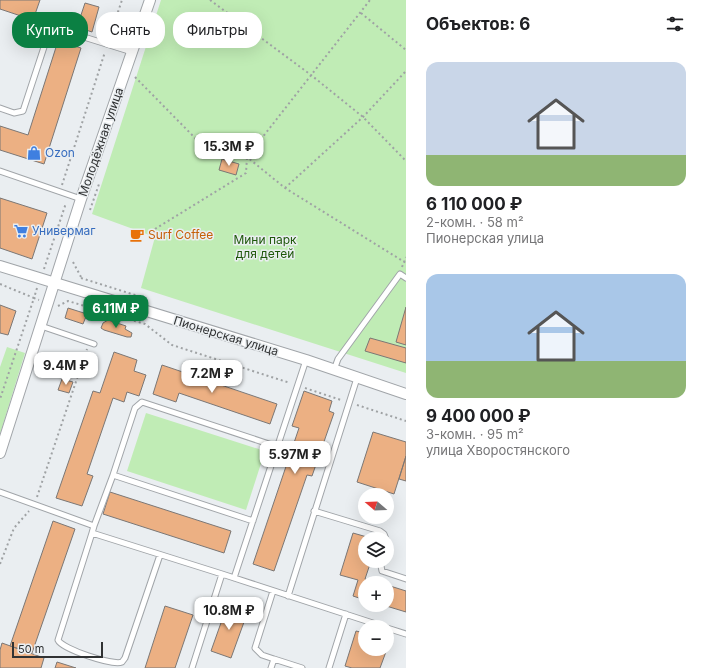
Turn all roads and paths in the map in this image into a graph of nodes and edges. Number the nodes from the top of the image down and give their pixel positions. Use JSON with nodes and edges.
{"nodes":[{"id":1,"x":122,"y":0,"type":"edge"},
{"id":2,"x":150,"y":0,"type":"edge"},
{"id":3,"x":210,"y":0,"type":"edge"},
{"id":4,"x":370,"y":0,"type":"edge"},
{"id":5,"x":118,"y":12,"type":"edge"},
{"id":6,"x":361,"y":13,"type":"junction"},
{"id":7,"x":96,"y":40,"type":"edge"},
{"id":8,"x":107,"y":48,"type":"edge"},
{"id":9,"x":120,"y":48,"type":"edge"},
{"id":10,"x":406,"y":50,"type":"edge"},
{"id":11,"x":132,"y":52,"type":"junction"},
{"id":12,"x":138,"y":70,"type":"dead end"},
{"id":13,"x":406,"y":71,"type":"edge"},
{"id":14,"x":311,"y":75,"type":"junction"},
{"id":15,"x":135,"y":77,"type":"junction"},
{"id":16,"x":133,"y":85,"type":"dead end"},
{"id":17,"x":0,"y":108,"type":"edge"},
{"id":18,"x":363,"y":116,"type":"junction"},
{"id":19,"x":247,"y":157,"type":"junction"},
{"id":20,"x":406,"y":161,"type":"edge"},
{"id":21,"x":0,"y":171,"type":"edge"},
{"id":22,"x":100,"y":180,"type":"dead end"},
{"id":23,"x":285,"y":188,"type":"junction"},
{"id":24,"x":60,"y":192,"type":"junction"},
{"id":25,"x":68,"y":194,"type":"junction"},
{"id":26,"x":81,"y":199,"type":"junction"},
{"id":27,"x":88,"y":217,"type":"dead end"},
{"id":28,"x":155,"y":229,"type":"dead end"},
{"id":29,"x":406,"y":257,"type":"edge"},
{"id":30,"x":403,"y":261,"type":"junction"},
{"id":31,"x":73,"y":262,"type":"dead end"},
{"id":32,"x":406,"y":263,"type":"edge"},
{"id":33,"x":0,"y":266,"type":"edge"},
{"id":34,"x":406,"y":278,"type":"edge"},
{"id":35,"x":41,"y":279,"type":"junction"},
{"id":36,"x":0,"y":284,"type":"edge"},
{"id":37,"x":55,"y":284,"type":"junction"},
{"id":38,"x":77,"y":291,"type":"junction"},
{"id":39,"x":34,"y":298,"type":"junction"},
{"id":40,"x":49,"y":303,"type":"junction"},
{"id":41,"x":73,"y":303,"type":"junction"},
{"id":42,"x":41,"y":326,"type":"junction"},
{"id":43,"x":92,"y":343,"type":"joint"},
{"id":44,"x":306,"y":360,"type":"junction"},
{"id":45,"x":334,"y":370,"type":"junction"},
{"id":46,"x":357,"y":378,"type":"junction"},
{"id":47,"x":298,"y":386,"type":"junction"},
{"id":48,"x":406,"y":394,"type":"edge"},
{"id":49,"x":0,"y":399,"type":"edge"},
{"id":50,"x":349,"y":402,"type":"junction"},
{"id":51,"x":406,"y":420,"type":"edge"},
{"id":52,"x":278,"y":446,"type":"junction"},
{"id":53,"x":0,"y":453,"type":"edge"},
{"id":54,"x":113,"y":475,"type":"junction"},
{"id":55,"x":0,"y":492,"type":"edge"},
{"id":56,"x":34,"y":505,"type":"junction"},
{"id":57,"x":314,"y":511,"type":"junction"},
{"id":58,"x":253,"y":521,"type":"junction"},
{"id":59,"x":94,"y":526,"type":"junction"},
{"id":60,"x":381,"y":532,"type":"edge"},
{"id":61,"x":92,"y":533,"type":"junction"},
{"id":62,"x":160,"y":555,"type":"junction"},
{"id":63,"x":0,"y":564,"type":"edge"},
{"id":64,"x":381,"y":568,"type":"edge"},
{"id":65,"x":222,"y":574,"type":"junction"},
{"id":66,"x":234,"y":578,"type":"junction"},
{"id":67,"x":406,"y":580,"type":"edge"},
{"id":68,"x":273,"y":591,"type":"junction"},
{"id":69,"x":288,"y":596,"type":"junction"},
{"id":70,"x":346,"y":614,"type":"junction"},
{"id":71,"x":364,"y":620,"type":"edge"},
{"id":72,"x":394,"y":630,"type":"edge"},
{"id":73,"x":406,"y":634,"type":"edge"},
{"id":74,"x":274,"y":659,"type":"junction"},
{"id":75,"x":192,"y":668,"type":"edge"},
{"id":76,"x":271,"y":668,"type":"edge"},
{"id":77,"x":302,"y":668,"type":"edge"},
{"id":78,"x":329,"y":668,"type":"edge"}],
"edges":[{"from":1,"to":5,"type":"path"},
{"from":2,"to":11,"type":"street","name":"Молодёжная улица"},
{"from":3,"to":14,"type":"path"},
{"from":4,"to":6,"type":"path"},
{"from":6,"to":10,"type":"path"},
{"from":6,"to":14,"type":"path"},
{"from":7,"to":17,"type":"lane"},
{"from":8,"to":24,"type":"path"},
{"from":9,"to":11,"type":"lane"},
{"from":11,"to":26,"type":"street","name":"Молодёжная улица"},
{"from":12,"to":15,"type":"path"},
{"from":13,"to":18,"type":"path"},
{"from":14,"to":18,"type":"path"},
{"from":14,"to":19,"type":"path"},
{"from":15,"to":16,"type":"path"},
{"from":15,"to":19,"type":"path"},
{"from":18,"to":20,"type":"path"},
{"from":18,"to":23,"type":"path"},
{"from":19,"to":23,"type":"path"},
{"from":19,"to":28,"type":"path"},
{"from":21,"to":24,"type":"lane"},
{"from":22,"to":27,"type":"path"},
{"from":23,"to":30,"type":"path"},
{"from":24,"to":25,"type":"lane"},
{"from":25,"to":26,"type":"lane"},
{"from":25,"to":35,"type":"path"},
{"from":26,"to":37,"type":"street","name":"Молодёжная улица"},
{"from":29,"to":30,"type":"path"},
{"from":30,"to":32,"type":"path"},
{"from":31,"to":38,"type":"path"},
{"from":33,"to":35,"type":"street","name":"Пионерская улица"},
{"from":34,"to":45,"type":"lane"},
{"from":35,"to":37,"type":"street","name":"Пионерская улица"},
{"from":35,"to":39,"type":"path"},
{"from":36,"to":39,"type":"path"},
{"from":37,"to":38,"type":"street","name":"Пионерская улица"},
{"from":37,"to":40,"type":"street","name":"Молодёжная улица"},
{"from":38,"to":41,"type":"path"},
{"from":38,"to":44,"type":"street","name":"Пионерская улица"},
{"from":39,"to":40,"type":"path"},
{"from":39,"to":49,"type":"path"},
{"from":40,"to":41,"type":"path"},
{"from":40,"to":42,"type":"street","name":"Молодёжная улица"},
{"from":41,"to":47,"type":"path"},
{"from":42,"to":43,"type":"lane"},
{"from":42,"to":53,"type":"street","name":"Молодёжная улица"},
{"from":43,"to":56,"type":"path"},
{"from":44,"to":45,"type":"street","name":"Пионерская улица"},
{"from":44,"to":47,"type":"lane"},
{"from":45,"to":46,"type":"street","name":"Пионерская улица"},
{"from":46,"to":48,"type":"street","name":"Пионерская улица"},
{"from":46,"to":50,"type":"lane"},
{"from":47,"to":50,"type":"path"},
{"from":47,"to":52,"type":"lane"},
{"from":50,"to":51,"type":"path"},
{"from":50,"to":57,"type":"lane"},
{"from":52,"to":54,"type":"lane"},
{"from":52,"to":58,"type":"lane"},
{"from":54,"to":58,"type":"lane"},
{"from":54,"to":59,"type":"lane"},
{"from":55,"to":56,"type":"lane"},
{"from":56,"to":59,"type":"lane"},
{"from":56,"to":63,"type":"path"},
{"from":57,"to":60,"type":"lane"},
{"from":57,"to":69,"type":"lane"},
{"from":58,"to":66,"type":"lane"},
{"from":59,"to":61,"type":"lane"},
{"from":61,"to":62,"type":"lane"},
{"from":61,"to":62,"type":"lane"},
{"from":62,"to":65,"type":"lane"},
{"from":64,"to":67,"type":"lane"},
{"from":65,"to":66,"type":"lane"},
{"from":65,"to":75,"type":"lane"},
{"from":66,"to":68,"type":"lane"},
{"from":68,"to":69,"type":"lane"},
{"from":68,"to":74,"type":"lane"},
{"from":69,"to":70,"type":"lane"},
{"from":70,"to":71,"type":"lane"},
{"from":70,"to":78,"type":"lane"},
{"from":72,"to":73,"type":"lane"},
{"from":74,"to":76,"type":"lane"},
{"from":74,"to":77,"type":"lane"}]}
